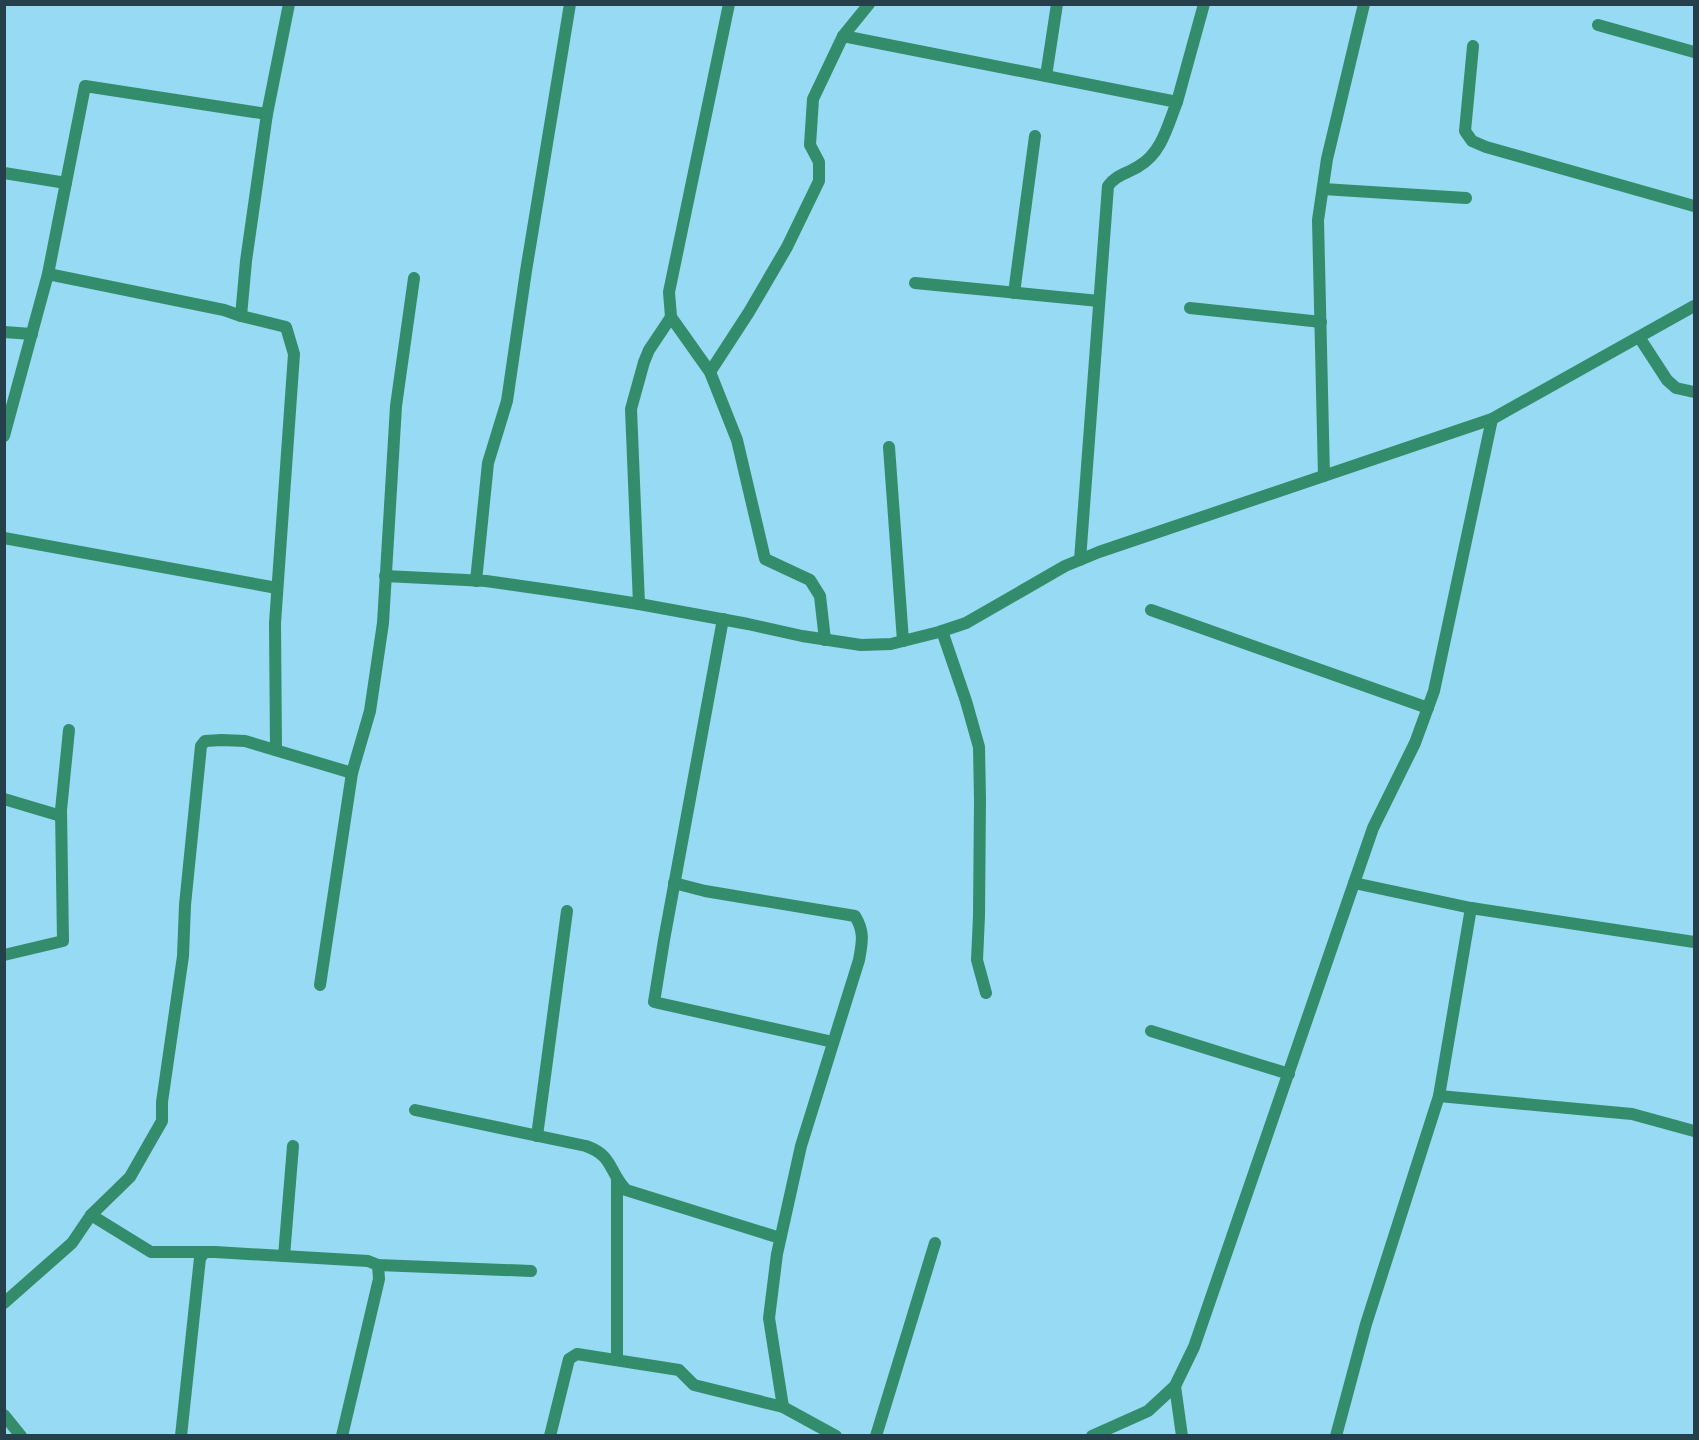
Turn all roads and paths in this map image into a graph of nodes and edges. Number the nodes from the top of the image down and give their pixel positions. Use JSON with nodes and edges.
{"nodes":[{"id":1,"x":289,"y":4,"type":"edge"},
{"id":2,"x":570,"y":4,"type":"edge"},
{"id":3,"x":729,"y":4,"type":"edge"},
{"id":4,"x":869,"y":4,"type":"edge"},
{"id":5,"x":1057,"y":4,"type":"edge"},
{"id":6,"x":1204,"y":4,"type":"edge"},
{"id":7,"x":1364,"y":4,"type":"edge"},
{"id":8,"x":1598,"y":25,"type":"dead end"},
{"id":9,"x":843,"y":36,"type":"junction"},
{"id":10,"x":1473,"y":46,"type":"dead end"},
{"id":11,"x":1695,"y":52,"type":"edge"},
{"id":12,"x":1046,"y":76,"type":"junction"},
{"id":13,"x":1177,"y":102,"type":"junction"},
{"id":14,"x":267,"y":114,"type":"junction"},
{"id":15,"x":1035,"y":136,"type":"dead end"},
{"id":16,"x":4,"y":173,"type":"edge"},
{"id":17,"x":66,"y":183,"type":"junction"},
{"id":18,"x":1323,"y":189,"type":"junction"},
{"id":19,"x":1466,"y":198,"type":"dead end"},
{"id":20,"x":1695,"y":206,"type":"edge"},
{"id":21,"x":48,"y":274,"type":"junction"},
{"id":22,"x":414,"y":278,"type":"dead end"},
{"id":23,"x":915,"y":283,"type":"dead end"},
{"id":24,"x":1014,"y":293,"type":"junction"},
{"id":25,"x":1099,"y":301,"type":"junction"},
{"id":26,"x":1695,"y":306,"type":"edge"},
{"id":27,"x":1190,"y":308,"type":"dead end"},
{"id":28,"x":240,"y":316,"type":"junction"},
{"id":29,"x":671,"y":317,"type":"junction"},
{"id":30,"x":1320,"y":321,"type":"junction"},
{"id":31,"x":4,"y":332,"type":"edge"},
{"id":32,"x":32,"y":334,"type":"junction"},
{"id":33,"x":1639,"y":337,"type":"junction"},
{"id":34,"x":710,"y":372,"type":"junction"},
{"id":35,"x":1695,"y":392,"type":"edge"},
{"id":36,"x":1492,"y":419,"type":"junction"},
{"id":37,"x":4,"y":436,"type":"edge"},
{"id":38,"x":889,"y":447,"type":"dead end"},
{"id":39,"x":1324,"y":476,"type":"junction"},
{"id":40,"x":4,"y":538,"type":"edge"},
{"id":41,"x":1080,"y":560,"type":"junction"},
{"id":42,"x":385,"y":576,"type":"junction"},
{"id":43,"x":476,"y":581,"type":"junction"},
{"id":44,"x":278,"y":588,"type":"junction"},
{"id":45,"x":639,"y":604,"type":"junction"},
{"id":46,"x":1151,"y":610,"type":"dead end"},
{"id":47,"x":723,"y":619,"type":"junction"},
{"id":48,"x":942,"y":631,"type":"junction"},
{"id":49,"x":825,"y":640,"type":"junction"},
{"id":50,"x":903,"y":641,"type":"junction"},
{"id":51,"x":1428,"y":708,"type":"junction"},
{"id":52,"x":69,"y":730,"type":"dead end"},
{"id":53,"x":276,"y":750,"type":"junction"},
{"id":54,"x":352,"y":773,"type":"junction"},
{"id":55,"x":4,"y":799,"type":"edge"},
{"id":56,"x":61,"y":816,"type":"junction"},
{"id":57,"x":674,"y":883,"type":"junction"},
{"id":58,"x":1354,"y":884,"type":"junction"},
{"id":59,"x":1471,"y":908,"type":"junction"},
{"id":60,"x":567,"y":911,"type":"dead end"},
{"id":61,"x":1695,"y":942,"type":"edge"},
{"id":62,"x":4,"y":955,"type":"edge"},
{"id":63,"x":320,"y":985,"type":"dead end"},
{"id":64,"x":986,"y":993,"type":"dead end"},
{"id":65,"x":1151,"y":1031,"type":"dead end"},
{"id":66,"x":833,"y":1042,"type":"junction"},
{"id":67,"x":1289,"y":1074,"type":"junction"},
{"id":68,"x":1438,"y":1096,"type":"junction"},
{"id":69,"x":414,"y":1110,"type":"dead end"},
{"id":70,"x":1695,"y":1131,"type":"edge"},
{"id":71,"x":537,"y":1136,"type":"junction"},
{"id":72,"x":293,"y":1146,"type":"dead end"},
{"id":73,"x":617,"y":1180,"type":"junction"},
{"id":74,"x":91,"y":1215,"type":"junction"},
{"id":75,"x":780,"y":1238,"type":"junction"},
{"id":76,"x":935,"y":1243,"type":"dead end"},
{"id":77,"x":204,"y":1253,"type":"junction"},
{"id":78,"x":284,"y":1256,"type":"junction"},
{"id":79,"x":378,"y":1265,"type":"junction"},
{"id":80,"x":531,"y":1271,"type":"dead end"},
{"id":81,"x":4,"y":1303,"type":"edge"},
{"id":82,"x":617,"y":1360,"type":"junction"},
{"id":83,"x":1175,"y":1386,"type":"junction"},
{"id":84,"x":783,"y":1407,"type":"junction"},
{"id":85,"x":4,"y":1415,"type":"edge"},
{"id":86,"x":21,"y":1436,"type":"edge"},
{"id":87,"x":181,"y":1436,"type":"edge"},
{"id":88,"x":342,"y":1436,"type":"edge"},
{"id":89,"x":549,"y":1436,"type":"edge"},
{"id":90,"x":836,"y":1436,"type":"edge"},
{"id":91,"x":876,"y":1436,"type":"edge"},
{"id":92,"x":1092,"y":1436,"type":"edge"},
{"id":93,"x":1182,"y":1436,"type":"edge"},
{"id":94,"x":1336,"y":1436,"type":"edge"}],
"edges":[{"from":1,"to":14,"type":"street"},
{"from":2,"to":43,"type":"street"},
{"from":3,"to":29,"type":"street"},
{"from":4,"to":9,"type":"street"},
{"from":5,"to":12,"type":"street"},
{"from":6,"to":13,"type":"street"},
{"from":7,"to":18,"type":"street"},
{"from":8,"to":11,"type":"street"},
{"from":9,"to":12,"type":"street"},
{"from":9,"to":34,"type":"street"},
{"from":10,"to":20,"type":"street"},
{"from":12,"to":13,"type":"street"},
{"from":13,"to":25,"type":"street"},
{"from":14,"to":17,"type":"street"},
{"from":14,"to":28,"type":"street"},
{"from":15,"to":24,"type":"street"},
{"from":16,"to":17,"type":"street"},
{"from":17,"to":21,"type":"street"},
{"from":18,"to":19,"type":"street"},
{"from":18,"to":30,"type":"street"},
{"from":21,"to":28,"type":"street"},
{"from":21,"to":32,"type":"street"},
{"from":22,"to":42,"type":"street"},
{"from":23,"to":24,"type":"street"},
{"from":24,"to":25,"type":"street"},
{"from":25,"to":41,"type":"street"},
{"from":26,"to":33,"type":"street"},
{"from":27,"to":30,"type":"street"},
{"from":28,"to":44,"type":"street"},
{"from":29,"to":34,"type":"street"},
{"from":29,"to":45,"type":"street"},
{"from":30,"to":39,"type":"street"},
{"from":31,"to":32,"type":"street"},
{"from":32,"to":37,"type":"street"},
{"from":33,"to":35,"type":"street"},
{"from":33,"to":36,"type":"street"},
{"from":34,"to":49,"type":"street"},
{"from":36,"to":39,"type":"street"},
{"from":36,"to":51,"type":"street"},
{"from":38,"to":50,"type":"street"},
{"from":39,"to":41,"type":"street"},
{"from":40,"to":44,"type":"street"},
{"from":41,"to":48,"type":"street"},
{"from":42,"to":43,"type":"street"},
{"from":42,"to":54,"type":"street"},
{"from":43,"to":45,"type":"street"},
{"from":44,"to":53,"type":"street"},
{"from":45,"to":47,"type":"street"},
{"from":46,"to":51,"type":"street"},
{"from":47,"to":49,"type":"street"},
{"from":47,"to":57,"type":"street"},
{"from":48,"to":50,"type":"street"},
{"from":48,"to":64,"type":"street"},
{"from":49,"to":50,"type":"street"},
{"from":51,"to":58,"type":"street"},
{"from":52,"to":56,"type":"street"},
{"from":53,"to":54,"type":"street"},
{"from":53,"to":74,"type":"street"},
{"from":54,"to":63,"type":"street"},
{"from":55,"to":56,"type":"street"},
{"from":56,"to":62,"type":"street"},
{"from":57,"to":66,"type":"street"},
{"from":57,"to":66,"type":"street"},
{"from":58,"to":59,"type":"street"},
{"from":58,"to":67,"type":"street"},
{"from":59,"to":61,"type":"street"},
{"from":59,"to":68,"type":"street"},
{"from":60,"to":71,"type":"street"},
{"from":65,"to":67,"type":"street"},
{"from":66,"to":75,"type":"street"},
{"from":67,"to":83,"type":"street"},
{"from":68,"to":70,"type":"street"},
{"from":68,"to":94,"type":"street"},
{"from":69,"to":71,"type":"street"},
{"from":71,"to":73,"type":"street"},
{"from":72,"to":78,"type":"street"},
{"from":73,"to":75,"type":"street"},
{"from":73,"to":82,"type":"street"},
{"from":74,"to":77,"type":"street"},
{"from":74,"to":81,"type":"street"},
{"from":75,"to":84,"type":"street"},
{"from":76,"to":91,"type":"street"},
{"from":77,"to":78,"type":"street"},
{"from":77,"to":87,"type":"street"},
{"from":78,"to":79,"type":"street"},
{"from":79,"to":80,"type":"street"},
{"from":79,"to":88,"type":"street"},
{"from":82,"to":84,"type":"street"},
{"from":82,"to":89,"type":"street"},
{"from":83,"to":92,"type":"street"},
{"from":83,"to":93,"type":"street"},
{"from":84,"to":90,"type":"street"},
{"from":85,"to":86,"type":"street"}]}
